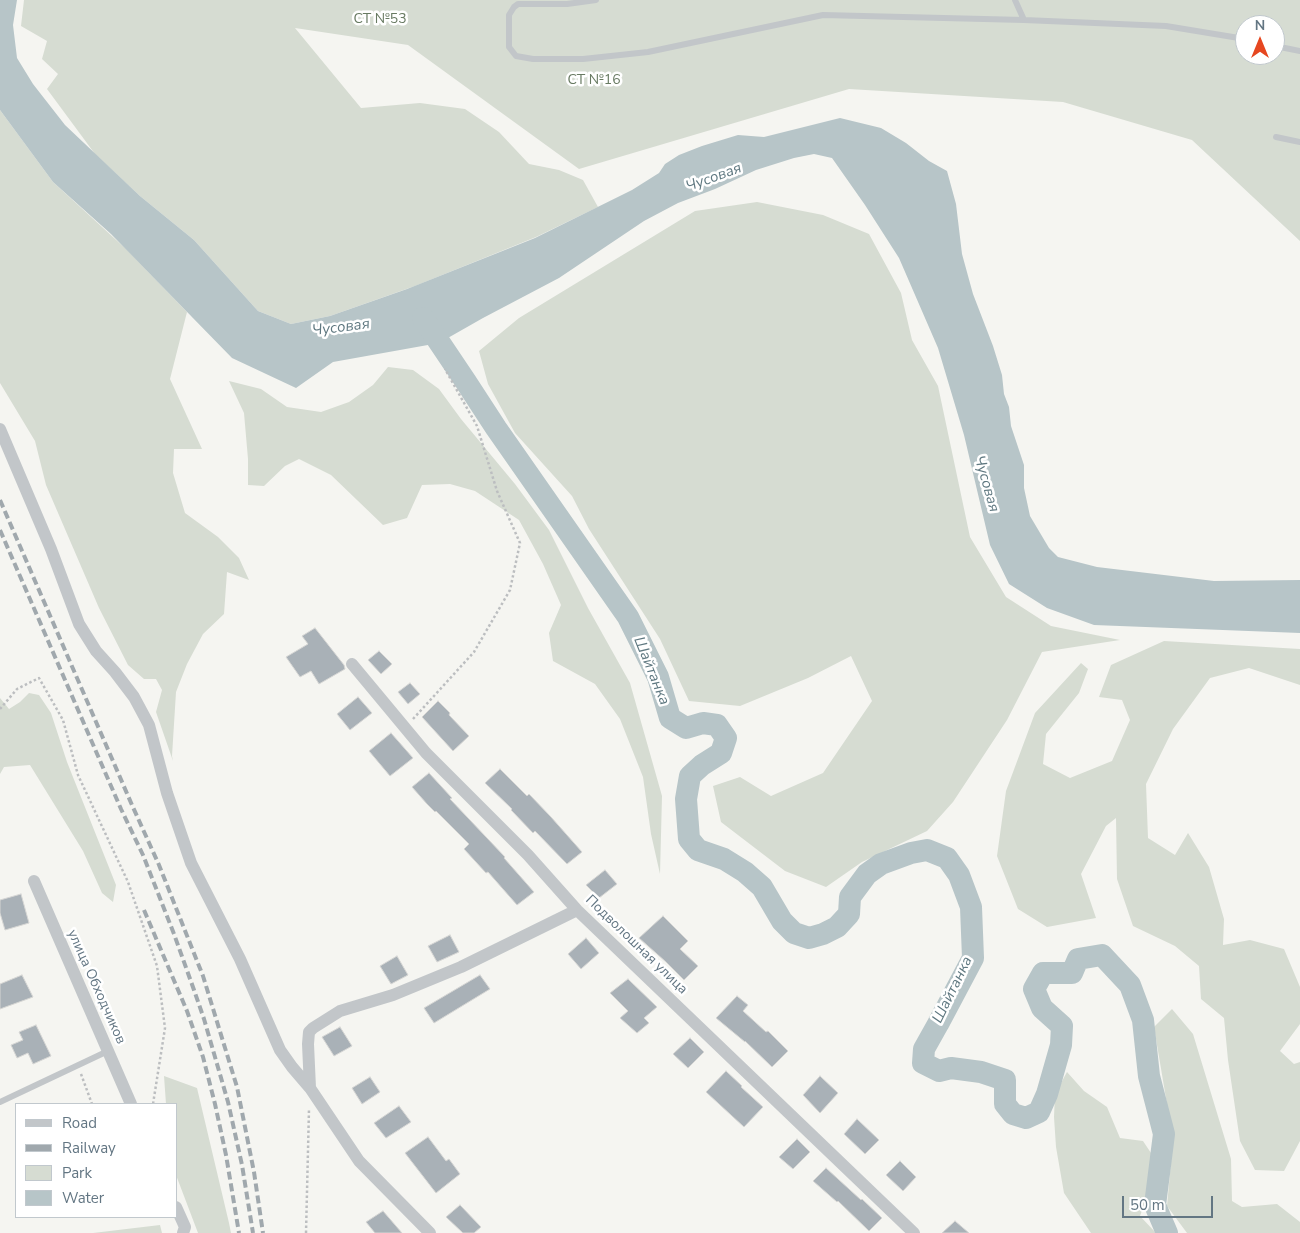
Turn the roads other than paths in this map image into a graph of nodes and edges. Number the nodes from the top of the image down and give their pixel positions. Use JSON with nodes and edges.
{"nodes":[{"id":1,"x":596,"y":0,"type":"edge"},
{"id":2,"x":1015,"y":0,"type":"edge"},
{"id":3,"x":1024,"y":20,"type":"junction"},
{"id":4,"x":1235,"y":37,"type":"edge"},
{"id":5,"x":1285,"y":48,"type":"edge"},
{"id":6,"x":1300,"y":51,"type":"edge"},
{"id":7,"x":1276,"y":137,"type":"dead end"},
{"id":8,"x":1300,"y":142,"type":"edge"},
{"id":9,"x":0,"y":429,"type":"edge"},
{"id":10,"x":352,"y":664,"type":"dead end"},
{"id":11,"x":34,"y":882,"type":"dead end"},
{"id":12,"x":577,"y":910,"type":"junction"},
{"id":13,"x":108,"y":1051,"type":"junction"},
{"id":14,"x":310,"y":1088,"type":"junction"},
{"id":15,"x":0,"y":1102,"type":"edge"},
{"id":16,"x":131,"y":1103,"type":"edge"},
{"id":17,"x":178,"y":1213,"type":"edge"},
{"id":18,"x":184,"y":1230,"type":"edge"},
{"id":19,"x":430,"y":1233,"type":"edge"},
{"id":20,"x":914,"y":1233,"type":"edge"}],
"edges":[{"from":1,"to":3,"type":"lane"},
{"from":2,"to":3,"type":"lane"},
{"from":3,"to":4,"type":"lane"},
{"from":5,"to":6,"type":"lane"},
{"from":7,"to":8,"type":"lane"},
{"from":9,"to":14,"type":"street"},
{"from":10,"to":12,"type":"street","name":"Подволошная улица"},
{"from":11,"to":13,"type":"street","name":"улица Обходчиков"},
{"from":12,"to":14,"type":"street"},
{"from":12,"to":20,"type":"street","name":"Подволошная улица"},
{"from":13,"to":15,"type":"lane"},
{"from":13,"to":16,"type":"street","name":"улица Обходчиков"},
{"from":14,"to":19,"type":"street"},
{"from":17,"to":18,"type":"street"}]}
